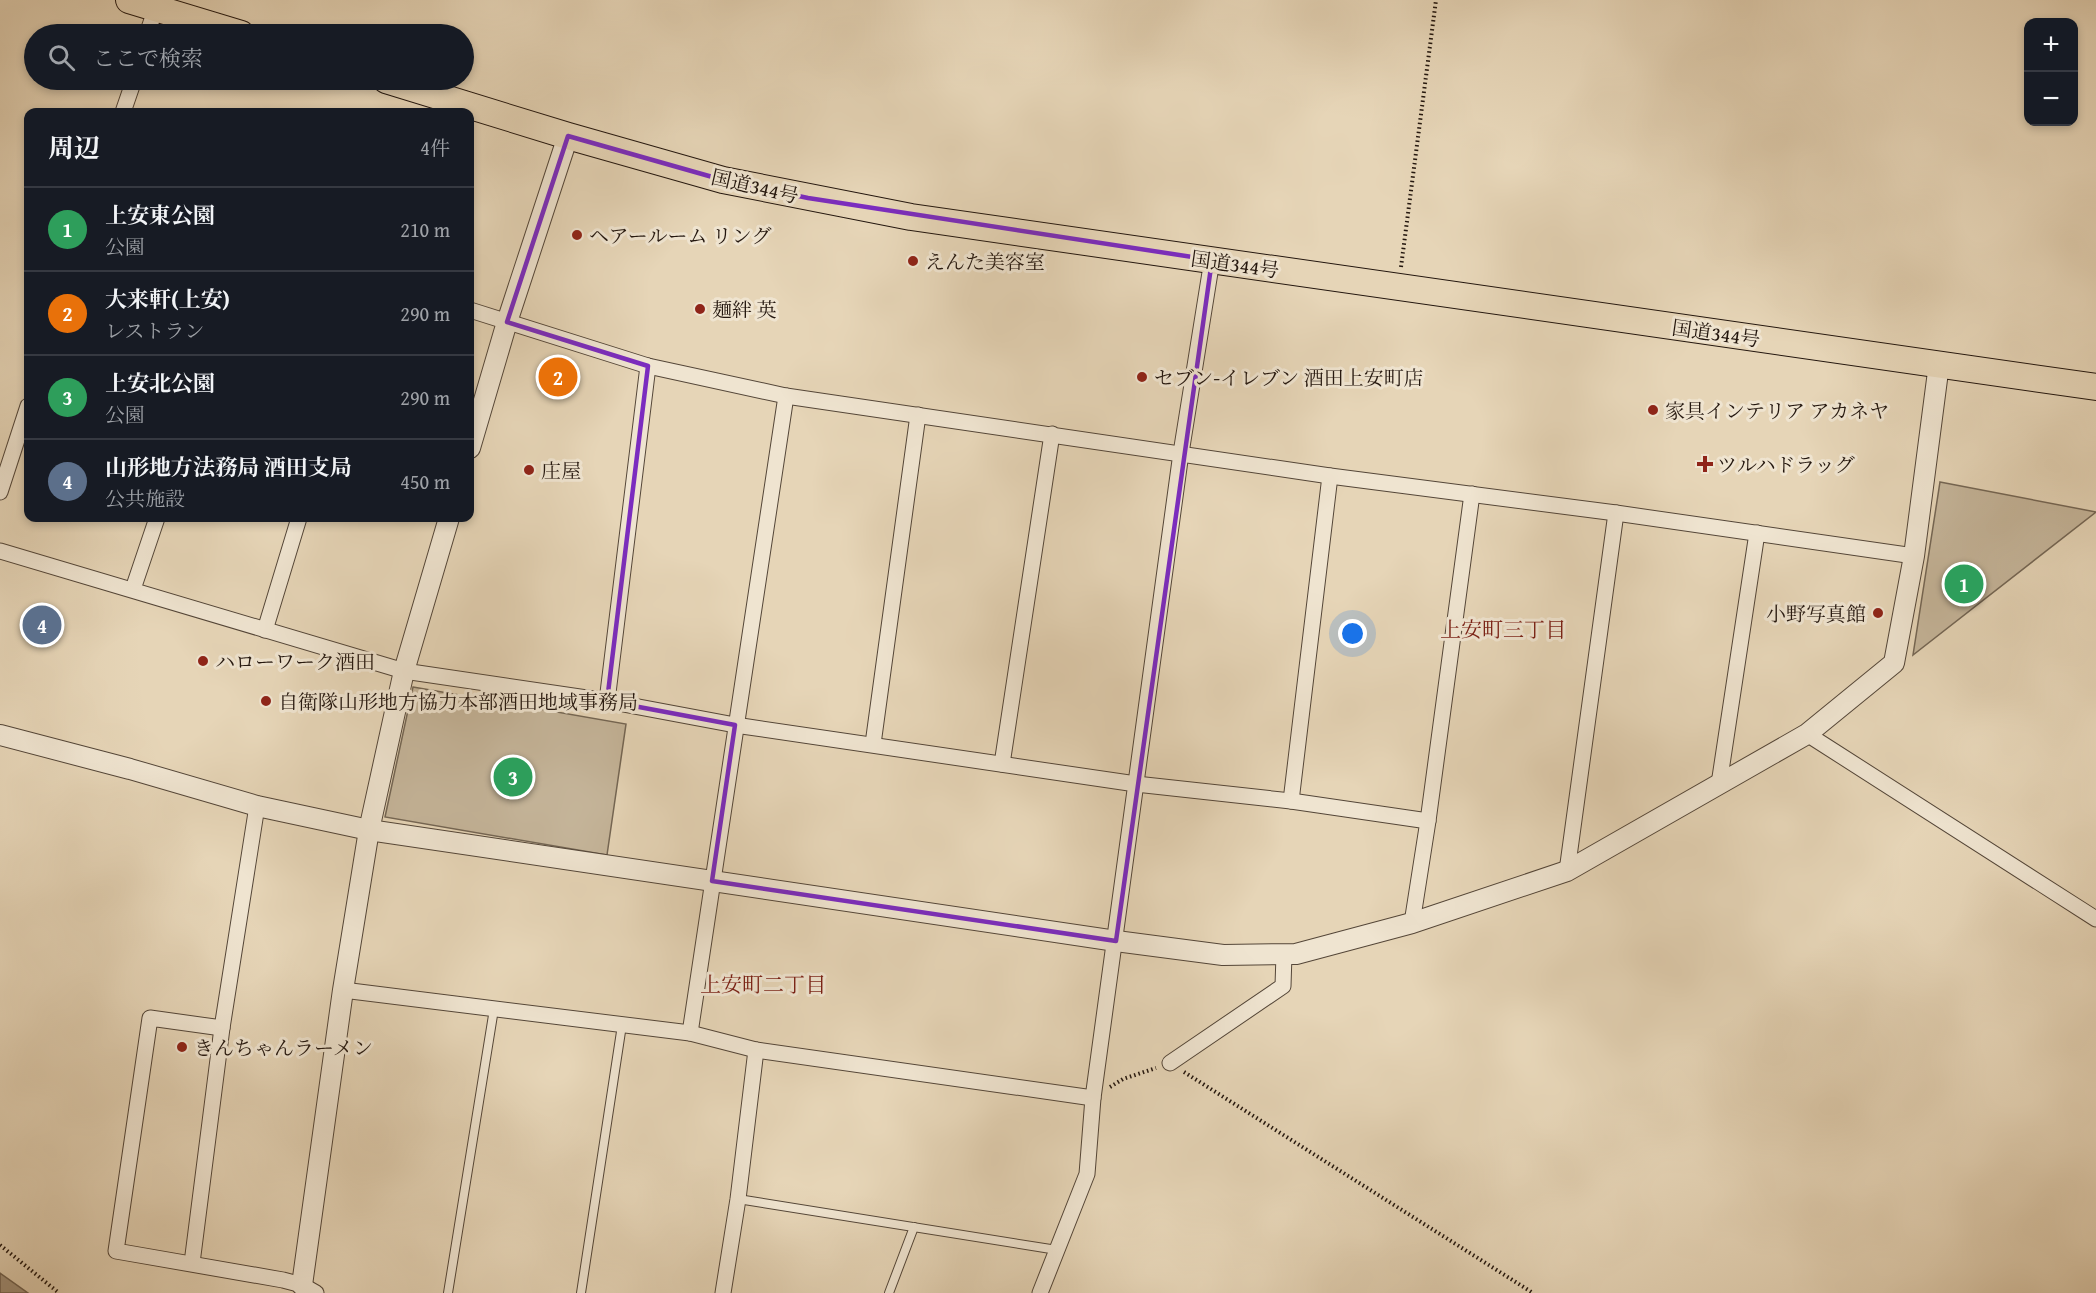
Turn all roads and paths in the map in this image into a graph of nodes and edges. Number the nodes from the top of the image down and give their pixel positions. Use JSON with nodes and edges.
{"nodes":[{"id":1,"x":129,"y":0,"type":"edge"},
{"id":2,"x":1436,"y":0,"type":"edge"},
{"id":3,"x":156,"y":8,"type":"junction"},
{"id":4,"x":150,"y":24,"type":"edge"},
{"id":5,"x":208,"y":24,"type":"edge"},
{"id":6,"x":131,"y":90,"type":"edge"},
{"id":7,"x":418,"y":90,"type":"edge"},
{"id":8,"x":124,"y":108,"type":"edge"},
{"id":9,"x":568,"y":136,"type":"junction"},
{"id":10,"x":1212,"y":260,"type":"junction"},
{"id":11,"x":1399,"y":288,"type":"junction"},
{"id":12,"x":474,"y":311,"type":"edge"},
{"id":13,"x":507,"y":322,"type":"junction"},
{"id":14,"x":1939,"y":364,"type":"junction"},
{"id":15,"x":648,"y":366,"type":"junction"},
{"id":16,"x":2096,"y":387,"type":"edge"},
{"id":17,"x":786,"y":396,"type":"junction"},
{"id":18,"x":918,"y":415,"type":"junction"},
{"id":19,"x":24,"y":418,"type":"edge"},
{"id":20,"x":474,"y":434,"type":"edge"},
{"id":21,"x":1052,"y":434,"type":"junction"},
{"id":22,"x":1181,"y":453,"type":"junction"},
{"id":23,"x":1330,"y":476,"type":"junction"},
{"id":24,"x":0,"y":492,"type":"edge"},
{"id":25,"x":1472,"y":494,"type":"junction"},
{"id":26,"x":1616,"y":513,"type":"junction"},
{"id":27,"x":155,"y":522,"type":"edge"},
{"id":28,"x":298,"y":522,"type":"edge"},
{"id":29,"x":448,"y":522,"type":"edge"},
{"id":30,"x":1756,"y":533,"type":"junction"},
{"id":31,"x":0,"y":551,"type":"edge"},
{"id":32,"x":1914,"y":556,"type":"junction"},
{"id":33,"x":133,"y":589,"type":"junction"},
{"id":34,"x":265,"y":630,"type":"junction"},
{"id":35,"x":404,"y":671,"type":"junction"},
{"id":36,"x":607,"y":701,"type":"junction"},
{"id":37,"x":735,"y":725,"type":"junction"},
{"id":38,"x":1807,"y":734,"type":"junction"},
{"id":39,"x":0,"y":735,"type":"edge"},
{"id":40,"x":873,"y":744,"type":"junction"},
{"id":41,"x":1002,"y":764,"type":"junction"},
{"id":42,"x":1137,"y":784,"type":"junction"},
{"id":43,"x":1719,"y":784,"type":"junction"},
{"id":44,"x":1291,"y":801,"type":"junction"},
{"id":45,"x":256,"y":806,"type":"junction"},
{"id":46,"x":1428,"y":821,"type":"junction"},
{"id":47,"x":369,"y":830,"type":"junction"},
{"id":48,"x":1567,"y":871,"type":"junction"},
{"id":49,"x":712,"y":881,"type":"junction"},
{"id":50,"x":2096,"y":920,"type":"edge"},
{"id":51,"x":1412,"y":922,"type":"junction"},
{"id":52,"x":1116,"y":941,"type":"junction"},
{"id":53,"x":1284,"y":954,"type":"junction"},
{"id":54,"x":343,"y":990,"type":"junction"},
{"id":55,"x":494,"y":1009,"type":"junction"},
{"id":56,"x":622,"y":1025,"type":"junction"},
{"id":57,"x":222,"y":1028,"type":"junction"},
{"id":58,"x":690,"y":1033,"type":"junction"},
{"id":59,"x":756,"y":1050,"type":"junction"},
{"id":60,"x":1170,"y":1063,"type":"junction"},
{"id":61,"x":1093,"y":1098,"type":"junction"},
{"id":62,"x":738,"y":1199,"type":"junction"},
{"id":63,"x":914,"y":1227,"type":"junction"},
{"id":64,"x":0,"y":1245,"type":"edge"},
{"id":65,"x":1057,"y":1250,"type":"junction"},
{"id":66,"x":192,"y":1263,"type":"junction"},
{"id":67,"x":309,"y":1289,"type":"edge"},
{"id":68,"x":59,"y":1293,"type":"edge"},
{"id":69,"x":448,"y":1293,"type":"edge"},
{"id":70,"x":581,"y":1293,"type":"edge"},
{"id":71,"x":723,"y":1293,"type":"edge"},
{"id":72,"x":889,"y":1293,"type":"edge"},
{"id":73,"x":1040,"y":1293,"type":"edge"},
{"id":74,"x":1533,"y":1293,"type":"edge"}],
"edges":[{"from":1,"to":3,"type":"highway"},
{"from":2,"to":11,"type":"path"},
{"from":3,"to":4,"type":"street"},
{"from":3,"to":5,"type":"highway"},
{"from":6,"to":8,"type":"street"},
{"from":7,"to":9,"type":"highway","name":"国道344号"},
{"from":9,"to":10,"type":"highway","name":"国道344号"},
{"from":9,"to":13,"type":"street"},
{"from":10,"to":11,"type":"highway","name":"国道344号"},
{"from":10,"to":22,"type":"street"},
{"from":11,"to":14,"type":"highway","name":"国道344号"},
{"from":12,"to":13,"type":"street"},
{"from":13,"to":15,"type":"street"},
{"from":13,"to":20,"type":"street"},
{"from":14,"to":16,"type":"highway","name":"国道344号"},
{"from":14,"to":32,"type":"street"},
{"from":15,"to":17,"type":"street"},
{"from":15,"to":36,"type":"street"},
{"from":17,"to":18,"type":"street"},
{"from":17,"to":37,"type":"street"},
{"from":18,"to":21,"type":"street"},
{"from":18,"to":40,"type":"street"},
{"from":19,"to":24,"type":"street"},
{"from":21,"to":22,"type":"street"},
{"from":21,"to":41,"type":"street"},
{"from":22,"to":23,"type":"street"},
{"from":22,"to":42,"type":"street"},
{"from":23,"to":25,"type":"street"},
{"from":23,"to":44,"type":"street"},
{"from":25,"to":26,"type":"street"},
{"from":25,"to":46,"type":"street"},
{"from":26,"to":30,"type":"street"},
{"from":26,"to":48,"type":"street"},
{"from":27,"to":33,"type":"street"},
{"from":28,"to":34,"type":"street"},
{"from":29,"to":35,"type":"street"},
{"from":30,"to":32,"type":"street"},
{"from":30,"to":43,"type":"street"},
{"from":31,"to":33,"type":"street"},
{"from":32,"to":38,"type":"street"},
{"from":33,"to":34,"type":"street"},
{"from":34,"to":35,"type":"street"},
{"from":35,"to":36,"type":"street"},
{"from":35,"to":47,"type":"street"},
{"from":36,"to":37,"type":"street"},
{"from":37,"to":40,"type":"street"},
{"from":37,"to":49,"type":"street"},
{"from":38,"to":43,"type":"street"},
{"from":38,"to":50,"type":"street"},
{"from":39,"to":45,"type":"street"},
{"from":40,"to":41,"type":"street"},
{"from":41,"to":42,"type":"street"},
{"from":42,"to":44,"type":"street"},
{"from":42,"to":52,"type":"street"},
{"from":43,"to":48,"type":"street"},
{"from":44,"to":46,"type":"street"},
{"from":45,"to":47,"type":"street"},
{"from":45,"to":57,"type":"street"},
{"from":46,"to":51,"type":"street"},
{"from":47,"to":49,"type":"street"},
{"from":47,"to":54,"type":"street"},
{"from":48,"to":51,"type":"street"},
{"from":49,"to":52,"type":"street"},
{"from":49,"to":58,"type":"street"},
{"from":51,"to":53,"type":"street"},
{"from":52,"to":53,"type":"street"},
{"from":52,"to":61,"type":"street"},
{"from":53,"to":60,"type":"street"},
{"from":54,"to":55,"type":"street"},
{"from":54,"to":67,"type":"street"},
{"from":55,"to":56,"type":"street"},
{"from":55,"to":69,"type":"lane"},
{"from":56,"to":58,"type":"street"},
{"from":56,"to":70,"type":"lane"},
{"from":57,"to":66,"type":"street"},
{"from":57,"to":66,"type":"street"},
{"from":58,"to":59,"type":"street"},
{"from":59,"to":61,"type":"street"},
{"from":59,"to":62,"type":"street"},
{"from":60,"to":61,"type":"path"},
{"from":60,"to":74,"type":"path"},
{"from":61,"to":65,"type":"street"},
{"from":62,"to":63,"type":"lane"},
{"from":62,"to":71,"type":"street"},
{"from":63,"to":65,"type":"lane"},
{"from":63,"to":72,"type":"lane"},
{"from":64,"to":68,"type":"path"},
{"from":65,"to":73,"type":"street"},
{"from":66,"to":67,"type":"street"}]}
